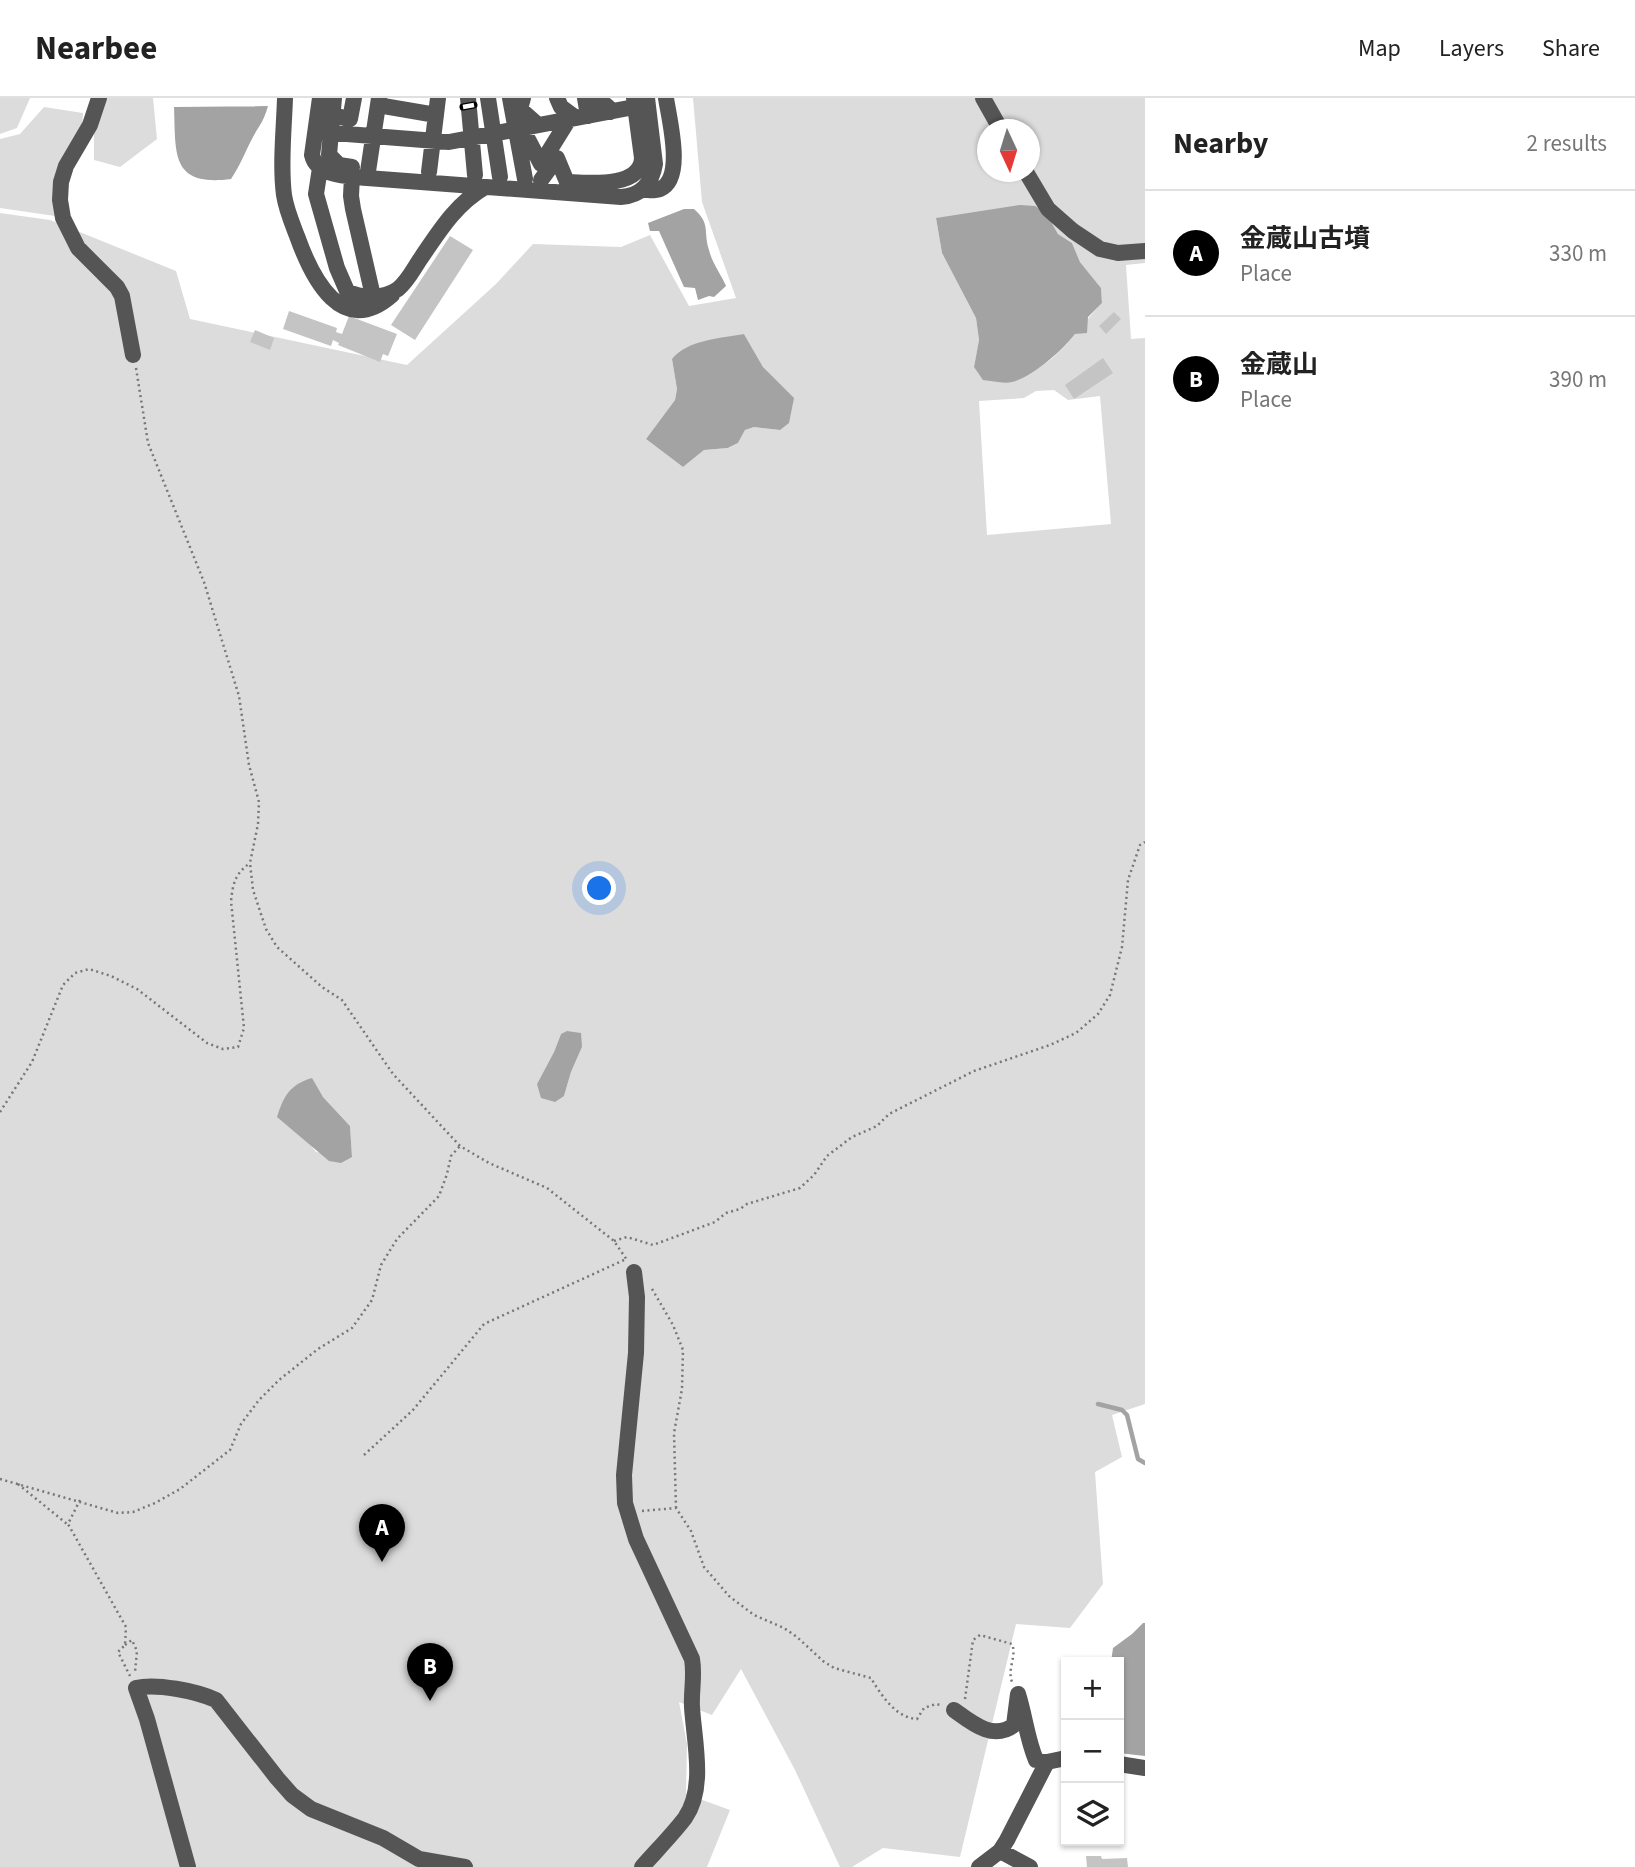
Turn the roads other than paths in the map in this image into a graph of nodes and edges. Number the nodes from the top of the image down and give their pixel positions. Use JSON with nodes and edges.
{"nodes":[{"id":1,"x":99,"y":98,"type":"edge"},
{"id":2,"x":285,"y":98,"type":"edge"},
{"id":3,"x":320,"y":98,"type":"edge"},
{"id":4,"x":334,"y":98,"type":"edge"},
{"id":5,"x":354,"y":98,"type":"edge"},
{"id":6,"x":468,"y":98,"type":"edge"},
{"id":7,"x":488,"y":98,"type":"edge"},
{"id":8,"x":510,"y":98,"type":"edge"},
{"id":9,"x":523,"y":98,"type":"edge"},
{"id":10,"x":548,"y":98,"type":"edge"},
{"id":11,"x":557,"y":98,"type":"edge"},
{"id":12,"x":585,"y":98,"type":"edge"},
{"id":13,"x":597,"y":98,"type":"edge"},
{"id":14,"x":666,"y":98,"type":"edge"},
{"id":15,"x":983,"y":98,"type":"edge"},
{"id":16,"x":378,"y":100,"type":"edge"},
{"id":17,"x":641,"y":102,"type":"edge"},
{"id":18,"x":437,"y":106,"type":"edge"},
{"id":19,"x":610,"y":112,"type":"junction"},
{"id":20,"x":331,"y":115,"type":"junction"},
{"id":21,"x":578,"y":118,"type":"junction"},
{"id":22,"x":995,"y":119,"type":"edge"},
{"id":23,"x":545,"y":124,"type":"junction"},
{"id":24,"x":518,"y":129,"type":"junction"},
{"id":25,"x":322,"y":132,"type":"junction"},
{"id":26,"x":493,"y":134,"type":"junction"},
{"id":27,"x":373,"y":136,"type":"junction"},
{"id":28,"x":470,"y":138,"type":"junction"},
{"id":29,"x":432,"y":141,"type":"junction"},
{"id":30,"x":320,"y":168,"type":"junction"},
{"id":31,"x":362,"y":174,"type":"junction"},
{"id":32,"x":500,"y":177,"type":"junction"},
{"id":33,"x":434,"y":178,"type":"junction"},
{"id":34,"x":533,"y":179,"type":"junction"},
{"id":35,"x":480,"y":181,"type":"junction"},
{"id":36,"x":566,"y":182,"type":"junction"},
{"id":37,"x":1032,"y":182,"type":"edge"},
{"id":38,"x":605,"y":183,"type":"junction"},
{"id":39,"x":645,"y":187,"type":"junction"},
{"id":40,"x":447,"y":220,"type":"junction"},
{"id":41,"x":1145,"y":251,"type":"edge"},
{"id":42,"x":401,"y":286,"type":"junction"},
{"id":43,"x":373,"y":296,"type":"junction"},
{"id":44,"x":133,"y":355,"type":"road end"},
{"id":45,"x":632,"y":1271,"type":"road end"},
{"id":46,"x":958,"y":1713,"type":"road end"},
{"id":47,"x":1061,"y":1759,"type":"edge"},
{"id":48,"x":1046,"y":1762,"type":"junction"},
{"id":49,"x":1124,"y":1765,"type":"edge"},
{"id":50,"x":1145,"y":1768,"type":"edge"},
{"id":51,"x":1000,"y":1851,"type":"junction"},
{"id":52,"x":188,"y":1867,"type":"edge"},
{"id":53,"x":465,"y":1867,"type":"edge"},
{"id":54,"x":642,"y":1867,"type":"edge"},
{"id":55,"x":979,"y":1867,"type":"edge"},
{"id":56,"x":1030,"y":1867,"type":"edge"}],
"edges":[{"from":1,"to":44,"type":"street"},
{"from":2,"to":42,"type":"street"},
{"from":3,"to":25,"type":"street"},
{"from":4,"to":20,"type":"street"},
{"from":5,"to":20,"type":"street"},
{"from":6,"to":28,"type":"street"},
{"from":7,"to":26,"type":"street"},
{"from":8,"to":24,"type":"street"},
{"from":9,"to":23,"type":"street"},
{"from":10,"to":23,"type":"street"},
{"from":11,"to":21,"type":"street"},
{"from":12,"to":21,"type":"street"},
{"from":13,"to":19,"type":"street"},
{"from":14,"to":39,"type":"street"},
{"from":15,"to":22,"type":"street"},
{"from":16,"to":18,"type":"street"},
{"from":16,"to":27,"type":"street"},
{"from":17,"to":19,"type":"street"},
{"from":17,"to":38,"type":"street"},
{"from":17,"to":39,"type":"street"},
{"from":18,"to":29,"type":"street"},
{"from":19,"to":21,"type":"street"},
{"from":20,"to":25,"type":"street"},
{"from":21,"to":23,"type":"street"},
{"from":21,"to":24,"type":"street"},
{"from":23,"to":24,"type":"street"},
{"from":24,"to":26,"type":"street"},
{"from":24,"to":34,"type":"street"},
{"from":25,"to":27,"type":"street"},
{"from":25,"to":30,"type":"street"},
{"from":25,"to":31,"type":"street"},
{"from":26,"to":28,"type":"street"},
{"from":26,"to":32,"type":"street"},
{"from":27,"to":29,"type":"street"},
{"from":27,"to":31,"type":"street"},
{"from":28,"to":29,"type":"street"},
{"from":28,"to":35,"type":"street"},
{"from":29,"to":33,"type":"street"},
{"from":30,"to":31,"type":"street"},
{"from":30,"to":43,"type":"street"},
{"from":31,"to":33,"type":"street"},
{"from":31,"to":43,"type":"street"},
{"from":32,"to":34,"type":"street"},
{"from":32,"to":35,"type":"street"},
{"from":33,"to":35,"type":"street"},
{"from":33,"to":40,"type":"street"},
{"from":34,"to":36,"type":"street"},
{"from":34,"to":36,"type":"street"},
{"from":35,"to":39,"type":"street"},
{"from":35,"to":40,"type":"street"},
{"from":36,"to":38,"type":"street"},
{"from":37,"to":41,"type":"street"},
{"from":38,"to":39,"type":"street"},
{"from":40,"to":42,"type":"street"},
{"from":42,"to":43,"type":"street"},
{"from":45,"to":54,"type":"street"},
{"from":46,"to":48,"type":"street"},
{"from":47,"to":48,"type":"street"},
{"from":48,"to":51,"type":"street"},
{"from":49,"to":50,"type":"street"},
{"from":51,"to":55,"type":"street"},
{"from":51,"to":56,"type":"street"},
{"from":52,"to":53,"type":"street"}]}
